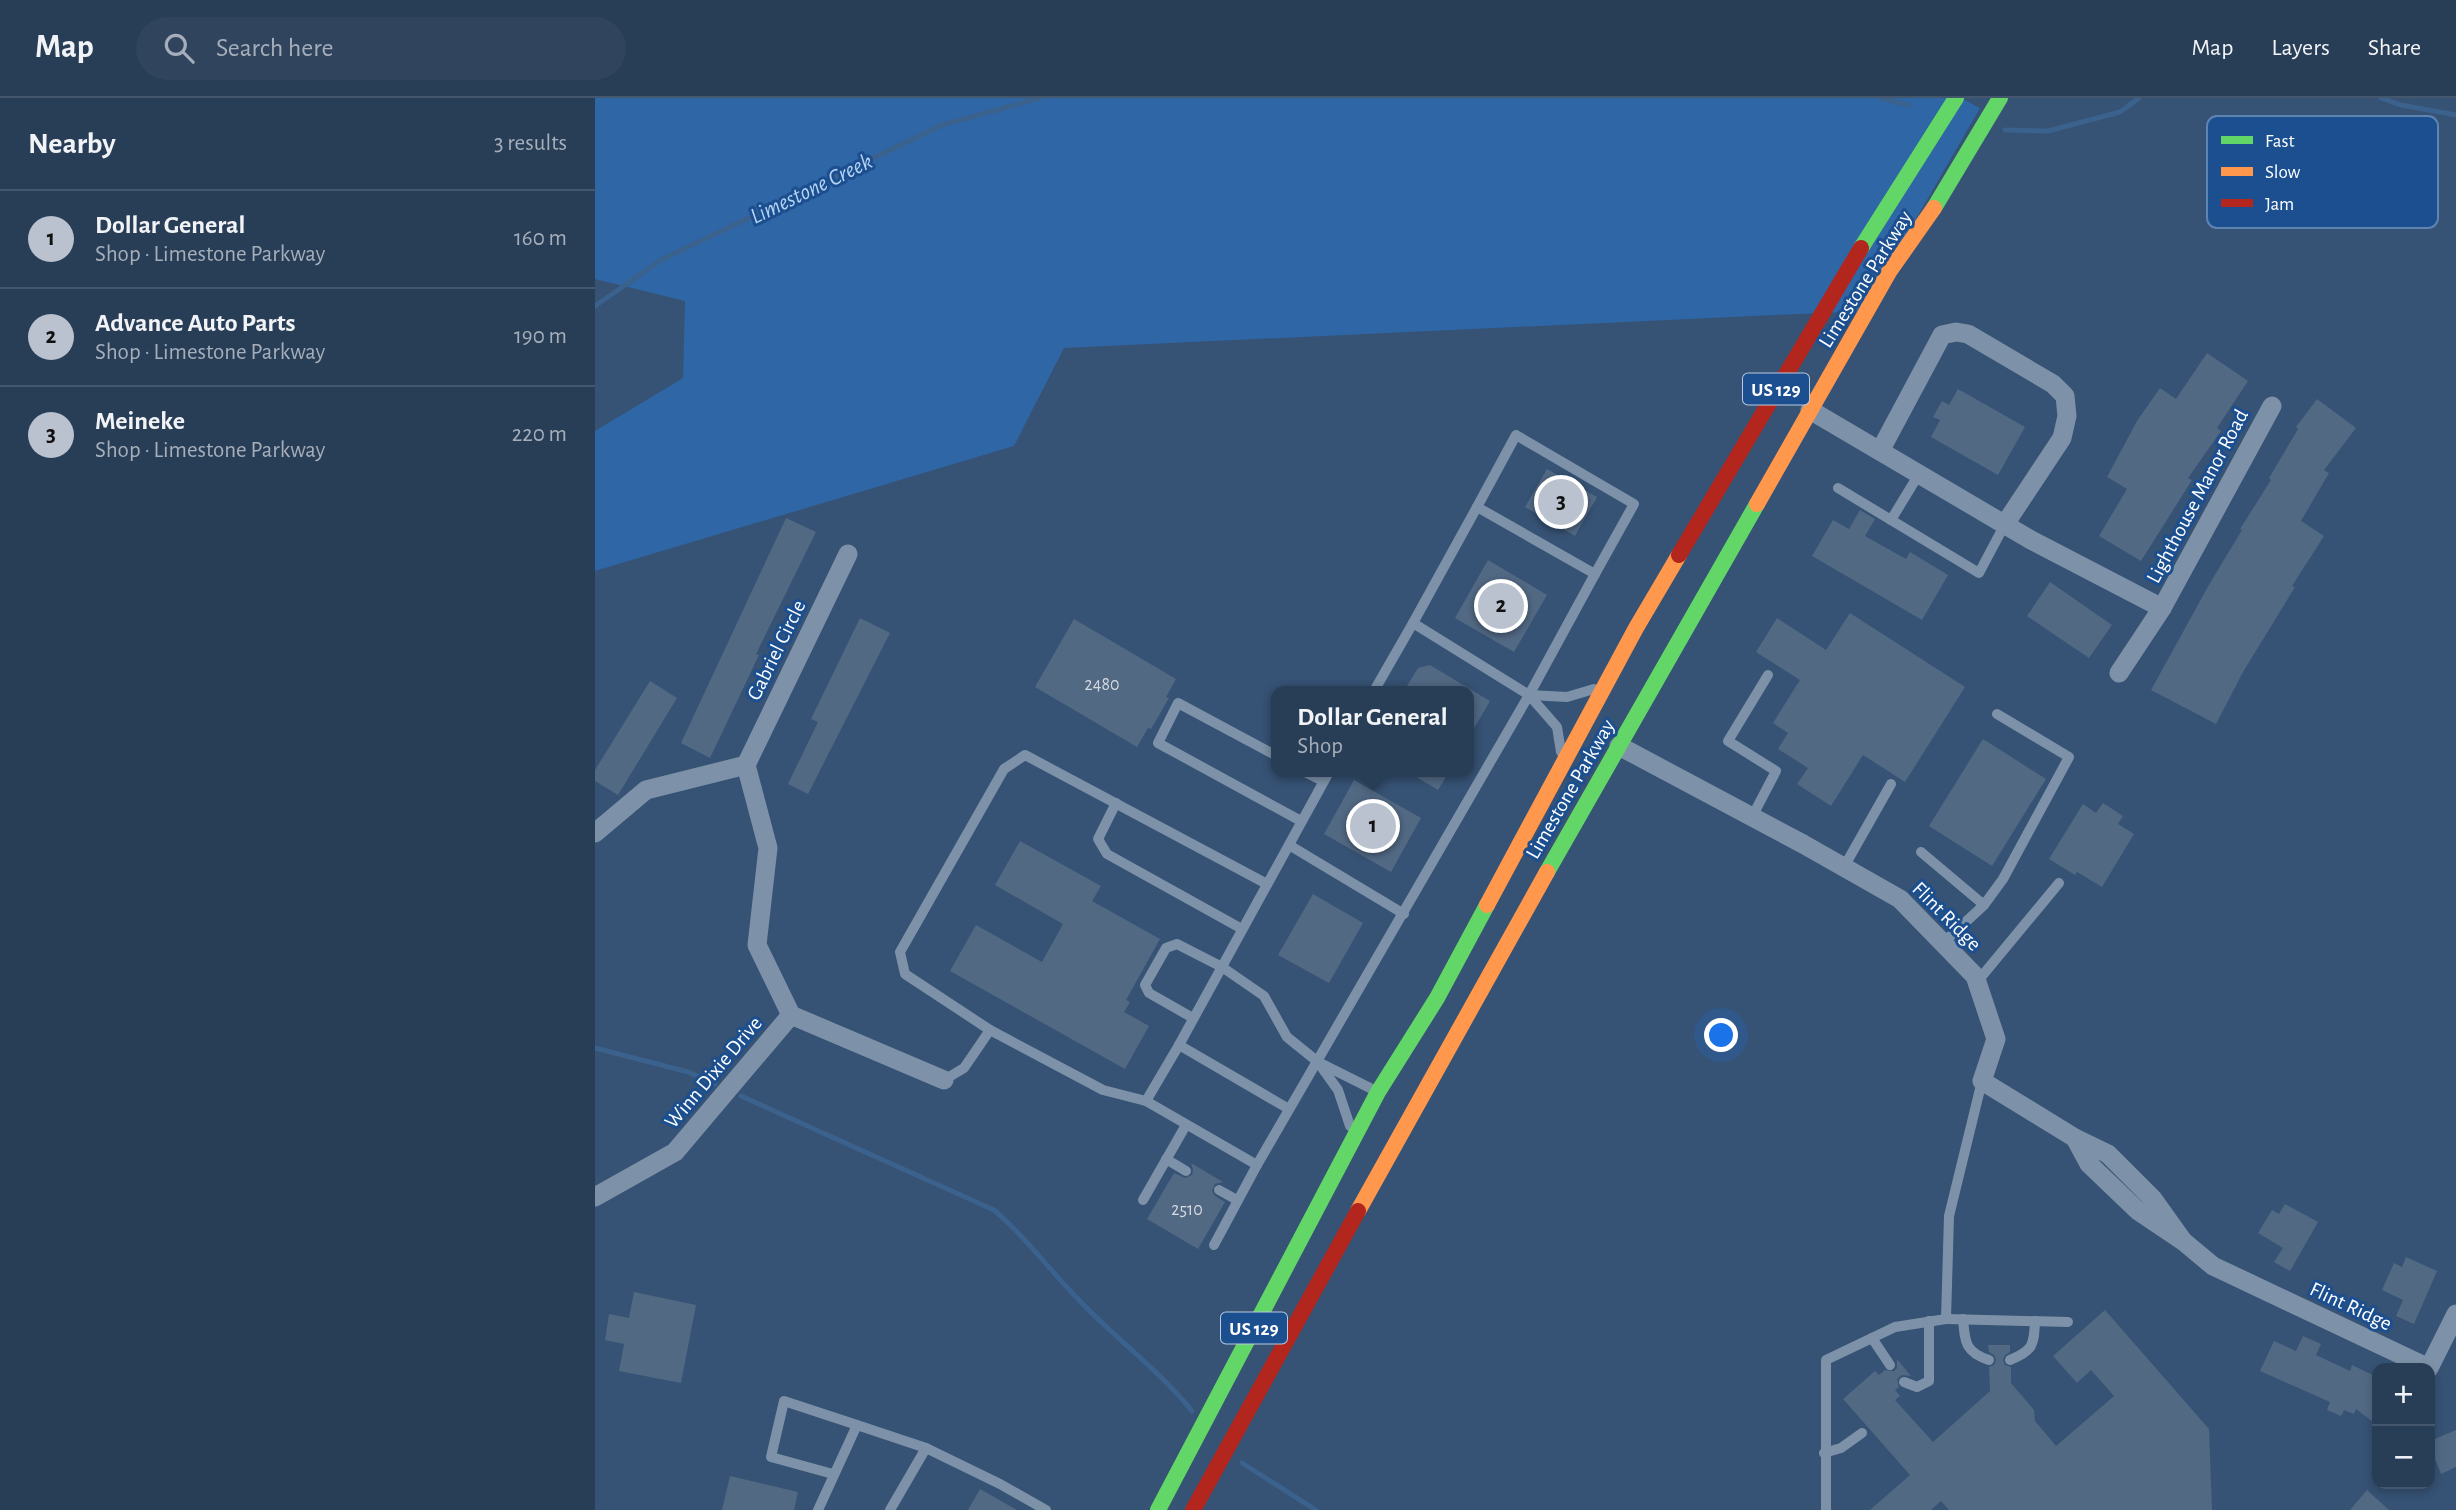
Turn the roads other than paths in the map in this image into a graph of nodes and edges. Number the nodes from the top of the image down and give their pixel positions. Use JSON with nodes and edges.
{"nodes":[{"id":1,"x":1956,"y":98,"type":"edge"},
{"id":2,"x":2000,"y":98,"type":"edge"},
{"id":3,"x":1793,"y":400,"type":"junction"},
{"id":4,"x":2272,"y":406,"type":"dead end"},
{"id":5,"x":1880,"y":451,"type":"junction"},
{"id":6,"x":1919,"y":474,"type":"junction"},
{"id":7,"x":1838,"y":488,"type":"dead end"},
{"id":8,"x":1477,"y":508,"type":"junction"},
{"id":9,"x":1891,"y":520,"type":"junction"},
{"id":10,"x":2005,"y":524,"type":"junction"},
{"id":11,"x":848,"y":554,"type":"dead end"},
{"id":12,"x":1595,"y":574,"type":"junction"},
{"id":13,"x":2162,"y":608,"type":"junction"},
{"id":14,"x":1413,"y":623,"type":"junction"},
{"id":15,"x":2119,"y":673,"type":"dead end"},
{"id":16,"x":1767,"y":674,"type":"dead end"},
{"id":17,"x":1377,"y":686,"type":"edge"},
{"id":18,"x":1605,"y":686,"type":"junction"},
{"id":19,"x":1529,"y":695,"type":"junction"},
{"id":20,"x":1997,"y":714,"type":"dead end"},
{"id":21,"x":1619,"y":746,"type":"junction"},
{"id":22,"x":1271,"y":753,"type":"edge"},
{"id":23,"x":1563,"y":764,"type":"junction"},
{"id":24,"x":746,"y":765,"type":"junction"},
{"id":25,"x":1326,"y":777,"type":"edge"},
{"id":26,"x":1891,"y":784,"type":"dead end"},
{"id":27,"x":1116,"y":803,"type":"junction"},
{"id":28,"x":1752,"y":817,"type":"junction"},
{"id":29,"x":1301,"y":821,"type":"junction"},
{"id":30,"x":595,"y":833,"type":"edge"},
{"id":31,"x":1289,"y":845,"type":"junction"},
{"id":32,"x":1921,"y":852,"type":"dead end"},
{"id":33,"x":1845,"y":867,"type":"junction"},
{"id":34,"x":2059,"y":883,"type":"dead end"},
{"id":35,"x":1267,"y":884,"type":"junction"},
{"id":36,"x":1984,"y":905,"type":"junction"},
{"id":37,"x":1404,"y":914,"type":"junction"},
{"id":38,"x":1242,"y":929,"type":"junction"},
{"id":39,"x":1943,"y":943,"type":"junction"},
{"id":40,"x":1222,"y":967,"type":"junction"},
{"id":41,"x":1977,"y":983,"type":"junction"},
{"id":42,"x":791,"y":1015,"type":"junction"},
{"id":43,"x":1193,"y":1018,"type":"junction"},
{"id":44,"x":990,"y":1030,"type":"junction"},
{"id":45,"x":1179,"y":1045,"type":"junction"},
{"id":46,"x":1318,"y":1062,"type":"junction"},
{"id":47,"x":944,"y":1080,"type":"joint"},
{"id":48,"x":1982,"y":1080,"type":"junction"},
{"id":49,"x":1146,"y":1101,"type":"junction"},
{"id":50,"x":1395,"y":1102,"type":"junction"},
{"id":51,"x":1289,"y":1109,"type":"junction"},
{"id":52,"x":1186,"y":1125,"type":"junction"},
{"id":53,"x":1350,"y":1146,"type":"junction"},
{"id":54,"x":1166,"y":1159,"type":"junction"},
{"id":55,"x":1257,"y":1166,"type":"junction"},
{"id":56,"x":1186,"y":1171,"type":"dead end"},
{"id":57,"x":1219,"y":1190,"type":"dead end"},
{"id":58,"x":595,"y":1197,"type":"edge"},
{"id":59,"x":1143,"y":1200,"type":"dead end"},
{"id":60,"x":1237,"y":1200,"type":"junction"},
{"id":61,"x":1214,"y":1245,"type":"dead end"},
{"id":62,"x":2456,"y":1314,"type":"edge"},
{"id":63,"x":1946,"y":1319,"type":"junction"},
{"id":64,"x":1963,"y":1319,"type":"junction"},
{"id":65,"x":1929,"y":1321,"type":"junction"},
{"id":66,"x":2035,"y":1321,"type":"junction"},
{"id":67,"x":2068,"y":1322,"type":"dead end"},
{"id":68,"x":1871,"y":1338,"type":"junction"},
{"id":69,"x":1989,"y":1360,"type":"dead end"},
{"id":70,"x":2010,"y":1360,"type":"dead end"},
{"id":71,"x":2418,"y":1363,"type":"edge"},
{"id":72,"x":2432,"y":1363,"type":"edge"},
{"id":73,"x":1890,"y":1365,"type":"dead end"},
{"id":74,"x":1903,"y":1382,"type":"dead end"},
{"id":75,"x":857,"y":1425,"type":"junction"},
{"id":76,"x":1862,"y":1433,"type":"dead end"},
{"id":77,"x":926,"y":1448,"type":"junction"},
{"id":78,"x":1825,"y":1453,"type":"junction"},
{"id":79,"x":833,"y":1474,"type":"junction"},
{"id":80,"x":818,"y":1510,"type":"edge"},
{"id":81,"x":890,"y":1510,"type":"edge"},
{"id":82,"x":1046,"y":1510,"type":"edge"},
{"id":83,"x":1158,"y":1510,"type":"edge"},
{"id":84,"x":1193,"y":1510,"type":"edge"},
{"id":85,"x":1826,"y":1510,"type":"edge"}],
"edges":[{"from":1,"to":3,"type":"main road","name":"Limestone Parkway","number":"US 129"},
{"from":2,"to":3,"type":"main road","name":"Limestone Parkway","number":"US 129"},
{"from":3,"to":5,"type":"street","name":"Lighthouse Manor Road"},
{"from":3,"to":18,"type":"main road","name":"Limestone Parkway","number":"US 129"},
{"from":3,"to":21,"type":"main road","name":"Limestone Parkway","number":"US 129"},
{"from":4,"to":13,"type":"street","name":"Lighthouse Manor Road"},
{"from":5,"to":6,"type":"street","name":"Lighthouse Manor Road"},
{"from":5,"to":10,"type":"street"},
{"from":6,"to":9,"type":"lane"},
{"from":6,"to":10,"type":"street","name":"Lighthouse Manor Road"},
{"from":7,"to":9,"type":"lane"},
{"from":8,"to":12,"type":"lane"},
{"from":8,"to":12,"type":"lane"},
{"from":8,"to":14,"type":"lane"},
{"from":9,"to":10,"type":"lane"},
{"from":10,"to":13,"type":"street","name":"Lighthouse Manor Road"},
{"from":11,"to":24,"type":"street","name":"Gabriel Circle"},
{"from":12,"to":19,"type":"lane"},
{"from":13,"to":15,"type":"street","name":"Lighthouse Manor Road"},
{"from":14,"to":17,"type":"lane"},
{"from":14,"to":19,"type":"lane"},
{"from":16,"to":28,"type":"lane"},
{"from":18,"to":19,"type":"lane"},
{"from":18,"to":23,"type":"main road","name":"Limestone Parkway","number":"US 129"},
{"from":19,"to":23,"type":"lane"},
{"from":19,"to":37,"type":"lane"},
{"from":20,"to":36,"type":"lane"},
{"from":21,"to":28,"type":"street","name":"Flint Ridge"},
{"from":21,"to":50,"type":"main road","name":"Limestone Parkway","number":"US 129"},
{"from":22,"to":29,"type":"lane"},
{"from":23,"to":50,"type":"main road","name":"Limestone Parkway","number":"US 129"},
{"from":24,"to":30,"type":"street"},
{"from":24,"to":42,"type":"street"},
{"from":25,"to":29,"type":"lane"},
{"from":26,"to":33,"type":"lane"},
{"from":27,"to":35,"type":"lane"},
{"from":27,"to":38,"type":"lane"},
{"from":27,"to":44,"type":"lane"},
{"from":28,"to":33,"type":"street","name":"Flint Ridge"},
{"from":29,"to":31,"type":"lane"},
{"from":31,"to":35,"type":"lane"},
{"from":31,"to":37,"type":"lane"},
{"from":32,"to":36,"type":"lane"},
{"from":33,"to":39,"type":"street","name":"Flint Ridge"},
{"from":34,"to":41,"type":"lane"},
{"from":35,"to":38,"type":"lane"},
{"from":36,"to":39,"type":"lane"},
{"from":37,"to":46,"type":"lane"},
{"from":38,"to":40,"type":"lane"},
{"from":39,"to":41,"type":"street","name":"Flint Ridge"},
{"from":40,"to":43,"type":"lane"},
{"from":40,"to":43,"type":"lane"},
{"from":40,"to":46,"type":"lane"},
{"from":41,"to":48,"type":"street","name":"Flint Ridge"},
{"from":42,"to":47,"type":"street","name":"Winn Dixie Drive"},
{"from":42,"to":58,"type":"street","name":"Winn Dixie Drive"},
{"from":43,"to":45,"type":"lane"},
{"from":44,"to":47,"type":"lane"},
{"from":44,"to":49,"type":"lane"},
{"from":45,"to":49,"type":"lane"},
{"from":45,"to":51,"type":"lane"},
{"from":46,"to":50,"type":"lane"},
{"from":46,"to":51,"type":"lane"},
{"from":46,"to":53,"type":"lane"},
{"from":48,"to":63,"type":"lane"},
{"from":48,"to":71,"type":"street","name":"Flint Ridge"},
{"from":49,"to":52,"type":"lane"},
{"from":50,"to":53,"type":"main road","name":"Limestone Parkway","number":"US 129"},
{"from":50,"to":84,"type":"main road","name":"Limestone Parkway","number":"US 129"},
{"from":51,"to":55,"type":"lane"},
{"from":52,"to":54,"type":"lane"},
{"from":52,"to":55,"type":"lane"},
{"from":53,"to":83,"type":"main road","name":"Limestone Parkway","number":"US 129"},
{"from":54,"to":56,"type":"lane"},
{"from":54,"to":59,"type":"lane"},
{"from":55,"to":60,"type":"lane"},
{"from":57,"to":60,"type":"lane"},
{"from":60,"to":61,"type":"lane"},
{"from":62,"to":72,"type":"street"},
{"from":63,"to":64,"type":"lane"},
{"from":63,"to":65,"type":"lane"},
{"from":64,"to":66,"type":"lane"},
{"from":64,"to":69,"type":"lane"},
{"from":65,"to":68,"type":"lane"},
{"from":65,"to":74,"type":"lane"},
{"from":66,"to":67,"type":"lane"},
{"from":66,"to":70,"type":"lane"},
{"from":68,"to":73,"type":"lane"},
{"from":68,"to":78,"type":"lane"},
{"from":75,"to":77,"type":"lane"},
{"from":75,"to":79,"type":"lane"},
{"from":75,"to":79,"type":"lane"},
{"from":76,"to":78,"type":"lane"},
{"from":77,"to":81,"type":"lane"},
{"from":77,"to":82,"type":"lane"},
{"from":78,"to":85,"type":"lane"},
{"from":79,"to":80,"type":"lane"}]}
